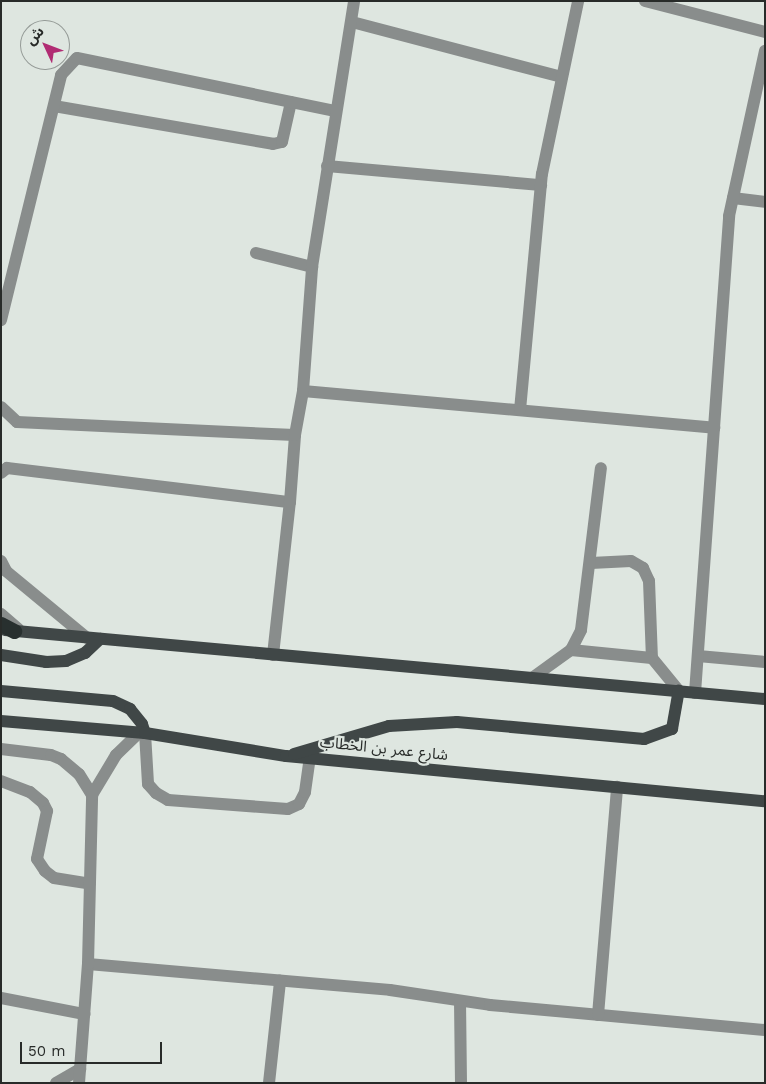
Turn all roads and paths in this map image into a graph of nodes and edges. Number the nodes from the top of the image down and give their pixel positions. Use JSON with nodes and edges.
{"nodes":[{"id":1,"x":354,"y":1,"type":"edge"},
{"id":2,"x":578,"y":1,"type":"edge"},
{"id":3,"x":645,"y":1,"type":"edge"},
{"id":4,"x":352,"y":22,"type":"junction"},
{"id":5,"x":765,"y":32,"type":"edge"},
{"id":6,"x":765,"y":51,"type":"edge"},
{"id":7,"x":562,"y":78,"type":"junction"},
{"id":8,"x":291,"y":102,"type":"junction"},
{"id":9,"x":54,"y":106,"type":"junction"},
{"id":10,"x":336,"y":111,"type":"junction"},
{"id":11,"x":327,"y":166,"type":"junction"},
{"id":12,"x":541,"y":185,"type":"junction"},
{"id":13,"x":733,"y":198,"type":"junction"},
{"id":14,"x":765,"y":202,"type":"edge"},
{"id":15,"x":256,"y":253,"type":"dead end"},
{"id":16,"x":312,"y":267,"type":"junction"},
{"id":17,"x":1,"y":320,"type":"edge"},
{"id":18,"x":302,"y":391,"type":"junction"},
{"id":19,"x":1,"y":407,"type":"edge"},
{"id":20,"x":520,"y":410,"type":"junction"},
{"id":21,"x":714,"y":428,"type":"junction"},
{"id":22,"x":295,"y":435,"type":"junction"},
{"id":23,"x":601,"y":468,"type":"dead end"},
{"id":24,"x":1,"y":473,"type":"edge"},
{"id":25,"x":290,"y":502,"type":"junction"},
{"id":26,"x":1,"y":562,"type":"edge"},
{"id":27,"x":591,"y":563,"type":"junction"},
{"id":28,"x":1,"y":614,"type":"edge"},
{"id":29,"x":9,"y":629,"type":"edge"},
{"id":30,"x":87,"y":638,"type":"junction"},
{"id":31,"x":100,"y":639,"type":"junction"},
{"id":32,"x":570,"y":650,"type":"junction"},
{"id":33,"x":1,"y":655,"type":"edge"},
{"id":34,"x":273,"y":655,"type":"junction"},
{"id":35,"x":698,"y":656,"type":"junction"},
{"id":36,"x":652,"y":658,"type":"junction"},
{"id":37,"x":765,"y":662,"type":"edge"},
{"id":38,"x":532,"y":678,"type":"junction"},
{"id":39,"x":1,"y":691,"type":"edge"},
{"id":40,"x":679,"y":691,"type":"junction"},
{"id":41,"x":695,"y":693,"type":"junction"},
{"id":42,"x":765,"y":699,"type":"edge"},
{"id":43,"x":1,"y":721,"type":"edge"},
{"id":44,"x":142,"y":733,"type":"junction"},
{"id":45,"x":1,"y":748,"type":"edge"},
{"id":46,"x":286,"y":756,"type":"junction"},
{"id":47,"x":310,"y":758,"type":"junction"},
{"id":48,"x":1,"y":781,"type":"edge"},
{"id":49,"x":617,"y":787,"type":"junction"},
{"id":50,"x":92,"y":795,"type":"junction"},
{"id":51,"x":765,"y":801,"type":"edge"},
{"id":52,"x":90,"y":884,"type":"junction"},
{"id":53,"x":88,"y":964,"type":"junction"},
{"id":54,"x":280,"y":981,"type":"junction"},
{"id":55,"x":1,"y":998,"type":"edge"},
{"id":56,"x":460,"y":1001,"type":"junction"},
{"id":57,"x":84,"y":1014,"type":"junction"},
{"id":58,"x":598,"y":1015,"type":"junction"},
{"id":59,"x":765,"y":1030,"type":"edge"},
{"id":60,"x":80,"y":1069,"type":"junction"},
{"id":61,"x":56,"y":1083,"type":"edge"},
{"id":62,"x":79,"y":1083,"type":"edge"},
{"id":63,"x":269,"y":1083,"type":"edge"},
{"id":64,"x":461,"y":1083,"type":"edge"}],
"edges":[{"from":1,"to":4,"type":"street"},
{"from":2,"to":7,"type":"street"},
{"from":3,"to":5,"type":"street"},
{"from":4,"to":7,"type":"street"},
{"from":4,"to":10,"type":"street"},
{"from":6,"to":13,"type":"street"},
{"from":7,"to":12,"type":"street"},
{"from":8,"to":9,"type":"street"},
{"from":8,"to":9,"type":"street"},
{"from":8,"to":10,"type":"street"},
{"from":9,"to":17,"type":"street"},
{"from":10,"to":11,"type":"street"},
{"from":11,"to":12,"type":"street"},
{"from":11,"to":16,"type":"street"},
{"from":12,"to":20,"type":"street"},
{"from":13,"to":14,"type":"street"},
{"from":13,"to":21,"type":"street"},
{"from":15,"to":16,"type":"street"},
{"from":16,"to":18,"type":"street"},
{"from":18,"to":20,"type":"street"},
{"from":18,"to":22,"type":"street"},
{"from":19,"to":22,"type":"street"},
{"from":20,"to":21,"type":"street"},
{"from":21,"to":35,"type":"street"},
{"from":22,"to":25,"type":"street"},
{"from":23,"to":27,"type":"street"},
{"from":24,"to":25,"type":"street"},
{"from":25,"to":34,"type":"street"},
{"from":26,"to":30,"type":"street"},
{"from":27,"to":32,"type":"street"},
{"from":27,"to":36,"type":"street"},
{"from":28,"to":29,"type":"street"},
{"from":29,"to":30,"type":"main road"},
{"from":30,"to":31,"type":"main road"},
{"from":31,"to":33,"type":"main road"},
{"from":31,"to":34,"type":"main road"},
{"from":32,"to":36,"type":"street"},
{"from":32,"to":38,"type":"street"},
{"from":34,"to":38,"type":"main road"},
{"from":35,"to":37,"type":"street"},
{"from":35,"to":41,"type":"street"},
{"from":36,"to":40,"type":"street"},
{"from":38,"to":40,"type":"main road"},
{"from":39,"to":44,"type":"main road"},
{"from":40,"to":41,"type":"main road"},
{"from":40,"to":46,"type":"main road"},
{"from":41,"to":42,"type":"main road"},
{"from":43,"to":44,"type":"main road","name":"شارع عمر بن الخطاب"},
{"from":44,"to":46,"type":"main road","name":"شارع عمر بن الخطاب"},
{"from":44,"to":47,"type":"street"},
{"from":44,"to":50,"type":"street"},
{"from":45,"to":50,"type":"street"},
{"from":46,"to":47,"type":"main road","name":"شارع عمر بن الخطاب"},
{"from":47,"to":49,"type":"main road","name":"شارع عمر بن الخطاب"},
{"from":48,"to":52,"type":"street"},
{"from":49,"to":51,"type":"main road","name":"شارع عمر بن الخطاب"},
{"from":49,"to":58,"type":"street"},
{"from":50,"to":52,"type":"street"},
{"from":52,"to":53,"type":"street"},
{"from":53,"to":54,"type":"street"},
{"from":53,"to":57,"type":"street"},
{"from":54,"to":56,"type":"street"},
{"from":54,"to":63,"type":"street"},
{"from":55,"to":57,"type":"street"},
{"from":56,"to":58,"type":"street"},
{"from":56,"to":64,"type":"street"},
{"from":57,"to":60,"type":"street"},
{"from":58,"to":59,"type":"street"},
{"from":60,"to":61,"type":"street"},
{"from":60,"to":62,"type":"street"}]}
